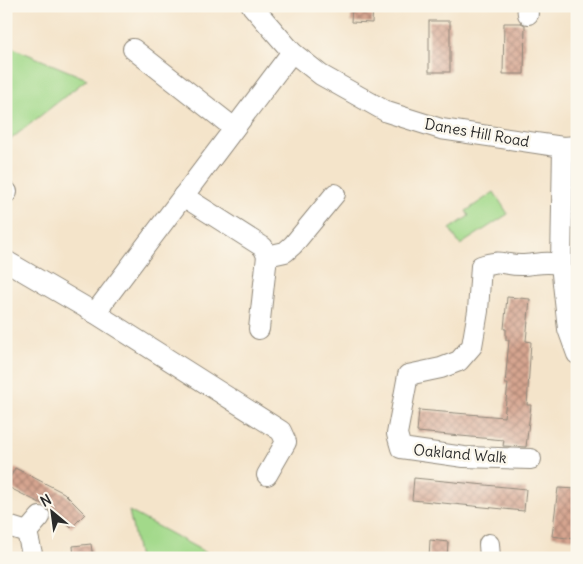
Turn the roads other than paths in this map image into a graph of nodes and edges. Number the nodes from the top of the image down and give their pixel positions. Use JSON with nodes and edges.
{"nodes":[{"id":1,"x":252,"y":6,"type":"edge"},
{"id":2,"x":133,"y":49,"type":"dead end"},
{"id":3,"x":292,"y":52,"type":"junction"},
{"id":4,"x":234,"y":128,"type":"junction"},
{"id":5,"x":570,"y":146,"type":"edge"},
{"id":6,"x":335,"y":194,"type":"dead end"},
{"id":7,"x":183,"y":196,"type":"junction"},
{"id":8,"x":267,"y":256,"type":"junction"},
{"id":9,"x":6,"y":261,"type":"edge"},
{"id":10,"x":561,"y":266,"type":"junction"},
{"id":11,"x":571,"y":296,"type":"edge"},
{"id":12,"x":95,"y":313,"type":"junction"},
{"id":13,"x":259,"y":329,"type":"dead end"},
{"id":14,"x":577,"y":354,"type":"edge"},
{"id":15,"x":531,"y":460,"type":"dead end"},
{"id":16,"x":267,"y":475,"type":"dead end"},
{"id":17,"x":25,"y":525,"type":"dead end"},
{"id":18,"x":33,"y":558,"type":"edge"}],
"edges":[{"from":1,"to":3,"type":"street","name":"Danes Hill Road"},
{"from":2,"to":4,"type":"street"},
{"from":3,"to":4,"type":"street"},
{"from":3,"to":5,"type":"street","name":"Danes Hill Road"},
{"from":4,"to":7,"type":"street"},
{"from":5,"to":10,"type":"street"},
{"from":6,"to":8,"type":"street"},
{"from":7,"to":8,"type":"street"},
{"from":7,"to":12,"type":"street"},
{"from":8,"to":13,"type":"street"},
{"from":9,"to":12,"type":"street"},
{"from":10,"to":11,"type":"street"},
{"from":10,"to":15,"type":"street","name":"Oakland Walk"},
{"from":11,"to":14,"type":"street"},
{"from":12,"to":16,"type":"street"},
{"from":17,"to":18,"type":"street"}]}
